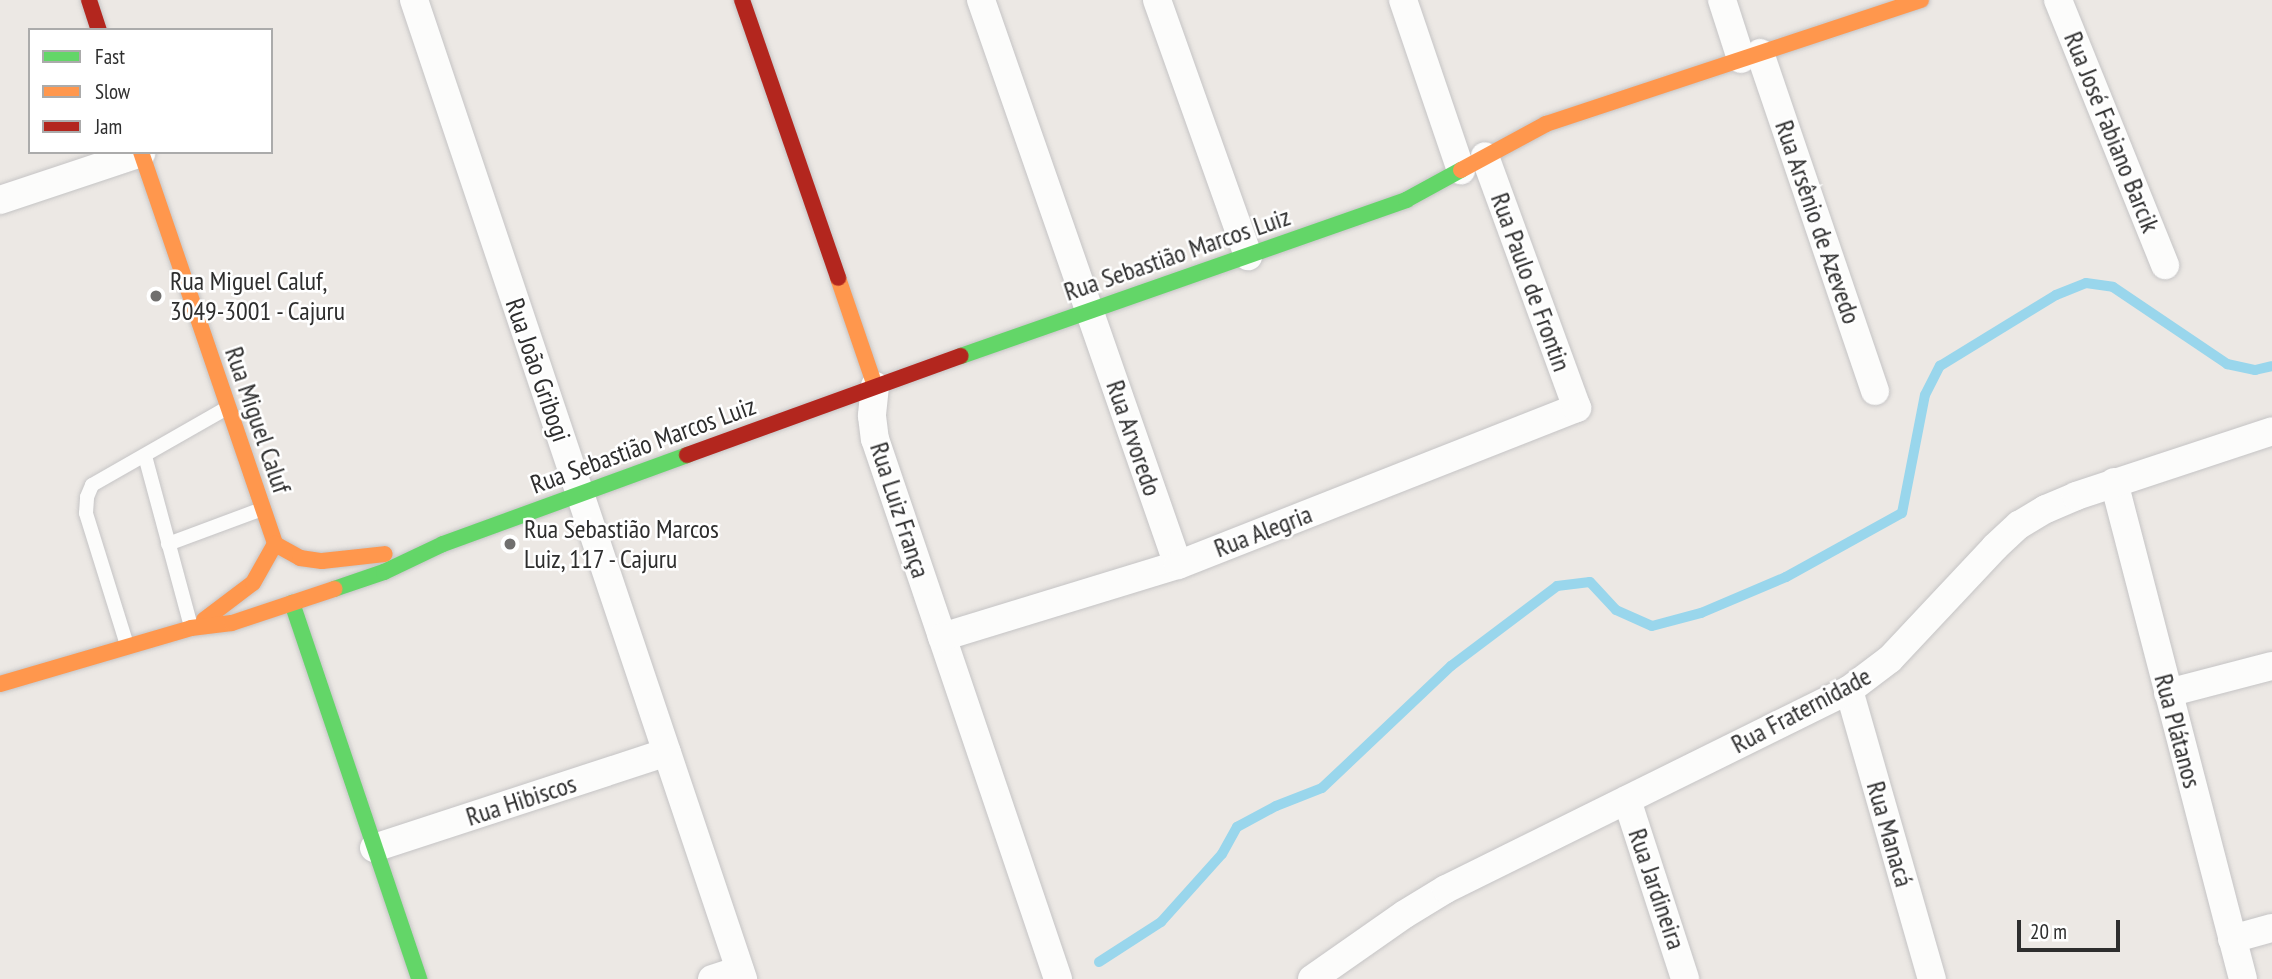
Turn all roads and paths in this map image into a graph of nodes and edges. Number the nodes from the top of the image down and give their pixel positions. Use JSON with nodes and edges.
{"nodes":[{"id":1,"x":89,"y":0,"type":"edge"},
{"id":2,"x":414,"y":0,"type":"edge"},
{"id":3,"x":742,"y":0,"type":"edge"},
{"id":4,"x":981,"y":0,"type":"edge"},
{"id":5,"x":1157,"y":0,"type":"edge"},
{"id":6,"x":1404,"y":0,"type":"edge"},
{"id":7,"x":1722,"y":0,"type":"edge"},
{"id":8,"x":1921,"y":0,"type":"edge"},
{"id":9,"x":2058,"y":0,"type":"edge"},
{"id":10,"x":98,"y":28,"type":"edge"},
{"id":11,"x":1751,"y":56,"type":"junction"},
{"id":12,"x":138,"y":154,"type":"edge"},
{"id":13,"x":141,"y":154,"type":"edge"},
{"id":14,"x":1485,"y":156,"type":"junction"},
{"id":15,"x":1461,"y":170,"type":"junction"},
{"id":16,"x":0,"y":200,"type":"edge"},
{"id":17,"x":1248,"y":256,"type":"junction"},
{"id":18,"x":2165,"y":265,"type":"dead end"},
{"id":19,"x":1090,"y":311,"type":"junction"},
{"id":20,"x":875,"y":386,"type":"junction"},
{"id":21,"x":1875,"y":391,"type":"dead end"},
{"id":22,"x":228,"y":408,"type":"junction"},
{"id":23,"x":1577,"y":408,"type":"joint"},
{"id":24,"x":2272,"y":431,"type":"edge"},
{"id":25,"x":145,"y":456,"type":"junction"},
{"id":26,"x":2114,"y":482,"type":"junction"},
{"id":27,"x":580,"y":493,"type":"junction"},
{"id":28,"x":263,"y":509,"type":"junction"},
{"id":29,"x":168,"y":544,"type":"junction"},
{"id":30,"x":275,"y":544,"type":"junction"},
{"id":31,"x":443,"y":544,"type":"junction"},
{"id":32,"x":1178,"y":565,"type":"junction"},
{"id":33,"x":292,"y":603,"type":"junction"},
{"id":34,"x":191,"y":628,"type":"junction"},
{"id":35,"x":942,"y":638,"type":"junction"},
{"id":36,"x":128,"y":648,"type":"junction"},
{"id":37,"x":2272,"y":666,"type":"edge"},
{"id":38,"x":0,"y":684,"type":"edge"},
{"id":39,"x":1849,"y":690,"type":"junction"},
{"id":40,"x":2168,"y":692,"type":"junction"},
{"id":41,"x":667,"y":752,"type":"junction"},
{"id":42,"x":1627,"y":800,"type":"junction"},
{"id":43,"x":374,"y":848,"type":"junction"},
{"id":44,"x":2272,"y":928,"type":"edge"},
{"id":45,"x":2232,"y":939,"type":"junction"},
{"id":46,"x":741,"y":974,"type":"edge"},
{"id":47,"x":419,"y":979,"type":"edge"},
{"id":48,"x":712,"y":979,"type":"edge"},
{"id":49,"x":1058,"y":979,"type":"edge"},
{"id":50,"x":1312,"y":979,"type":"edge"},
{"id":51,"x":1685,"y":979,"type":"edge"},
{"id":52,"x":1931,"y":979,"type":"edge"},
{"id":53,"x":2243,"y":979,"type":"edge"}],
"edges":[{"from":1,"to":10,"type":"main road"},
{"from":2,"to":27,"type":"street","name":"Rua João Gribogi"},
{"from":3,"to":20,"type":"main road","name":"Rua Luiz França"},
{"from":4,"to":19,"type":"street","name":"Rua Arvoredo"},
{"from":5,"to":17,"type":"street"},
{"from":6,"to":15,"type":"street","name":"Rua Paulo de Frontin"},
{"from":7,"to":11,"type":"street","name":"Rua Arsênio de Azevedo"},
{"from":8,"to":11,"type":"main road","name":"Rua Sebastião Marcos Luiz"},
{"from":9,"to":18,"type":"street","name":"Rua José Fabiano Barcik"},
{"from":11,"to":14,"type":"main road","name":"Rua Sebastião Marcos Luiz"},
{"from":11,"to":21,"type":"street","name":"Rua Arsênio de Azevedo"},
{"from":12,"to":16,"type":"street"},
{"from":13,"to":22,"type":"main road","name":"Rua Miguel Caluf"},
{"from":14,"to":15,"type":"main road","name":"Rua Sebastião Marcos Luiz"},
{"from":14,"to":23,"type":"street","name":"Rua Paulo de Frontin"},
{"from":15,"to":17,"type":"main road","name":"Rua Sebastião Marcos Luiz"},
{"from":17,"to":19,"type":"main road","name":"Rua Sebastião Marcos Luiz"},
{"from":19,"to":20,"type":"main road","name":"Rua Sebastião Marcos Luiz"},
{"from":19,"to":32,"type":"street","name":"Rua Arvoredo"},
{"from":20,"to":27,"type":"main road","name":"Rua Sebastião Marcos Luiz"},
{"from":20,"to":35,"type":"street","name":"Rua Luiz França"},
{"from":22,"to":25,"type":"lane"},
{"from":22,"to":28,"type":"main road","name":"Rua Miguel Caluf"},
{"from":23,"to":32,"type":"street","name":"Rua Alegria"},
{"from":24,"to":26,"type":"street","name":"Rua Fraternidade"},
{"from":25,"to":29,"type":"lane"},
{"from":25,"to":36,"type":"lane"},
{"from":26,"to":39,"type":"street","name":"Rua Fraternidade"},
{"from":26,"to":40,"type":"street","name":"Rua Plátanos"},
{"from":27,"to":31,"type":"main road","name":"Rua Sebastião Marcos Luiz"},
{"from":27,"to":41,"type":"street","name":"Rua João Gribogi"},
{"from":28,"to":29,"type":"lane"},
{"from":28,"to":30,"type":"main road","name":"Rua Miguel Caluf"},
{"from":29,"to":34,"type":"lane"},
{"from":30,"to":31,"type":"main road","name":"Rua Sebastião Marcos Luiz"},
{"from":30,"to":34,"type":"main road","name":"Rua Sebastião Marcos Luiz"},
{"from":31,"to":33,"type":"main road","name":"Rua Sebastião Marcos Luiz"},
{"from":32,"to":35,"type":"street","name":"Rua Alegria"},
{"from":33,"to":34,"type":"main road","name":"Rua Sebastião Marcos Luiz"},
{"from":33,"to":43,"type":"main road"},
{"from":34,"to":36,"type":"main road","name":"Rua Sebastião Marcos Luiz"},
{"from":35,"to":49,"type":"street","name":"Rua Luiz França"},
{"from":36,"to":38,"type":"main road","name":"Rua Sebastião Marcos Luiz"},
{"from":37,"to":40,"type":"street"},
{"from":39,"to":42,"type":"street","name":"Rua Fraternidade"},
{"from":39,"to":52,"type":"street","name":"Rua Manacá"},
{"from":40,"to":45,"type":"street","name":"Rua Plátanos"},
{"from":41,"to":43,"type":"street","name":"Rua Hibiscos"},
{"from":41,"to":46,"type":"street","name":"Rua João Gribogi"},
{"from":42,"to":50,"type":"street","name":"Rua Fraternidade"},
{"from":42,"to":51,"type":"street","name":"Rua Jardineira"},
{"from":43,"to":47,"type":"main road"},
{"from":44,"to":45,"type":"street"},
{"from":45,"to":53,"type":"street","name":"Rua Plátanos"},
{"from":46,"to":48,"type":"street"}]}
